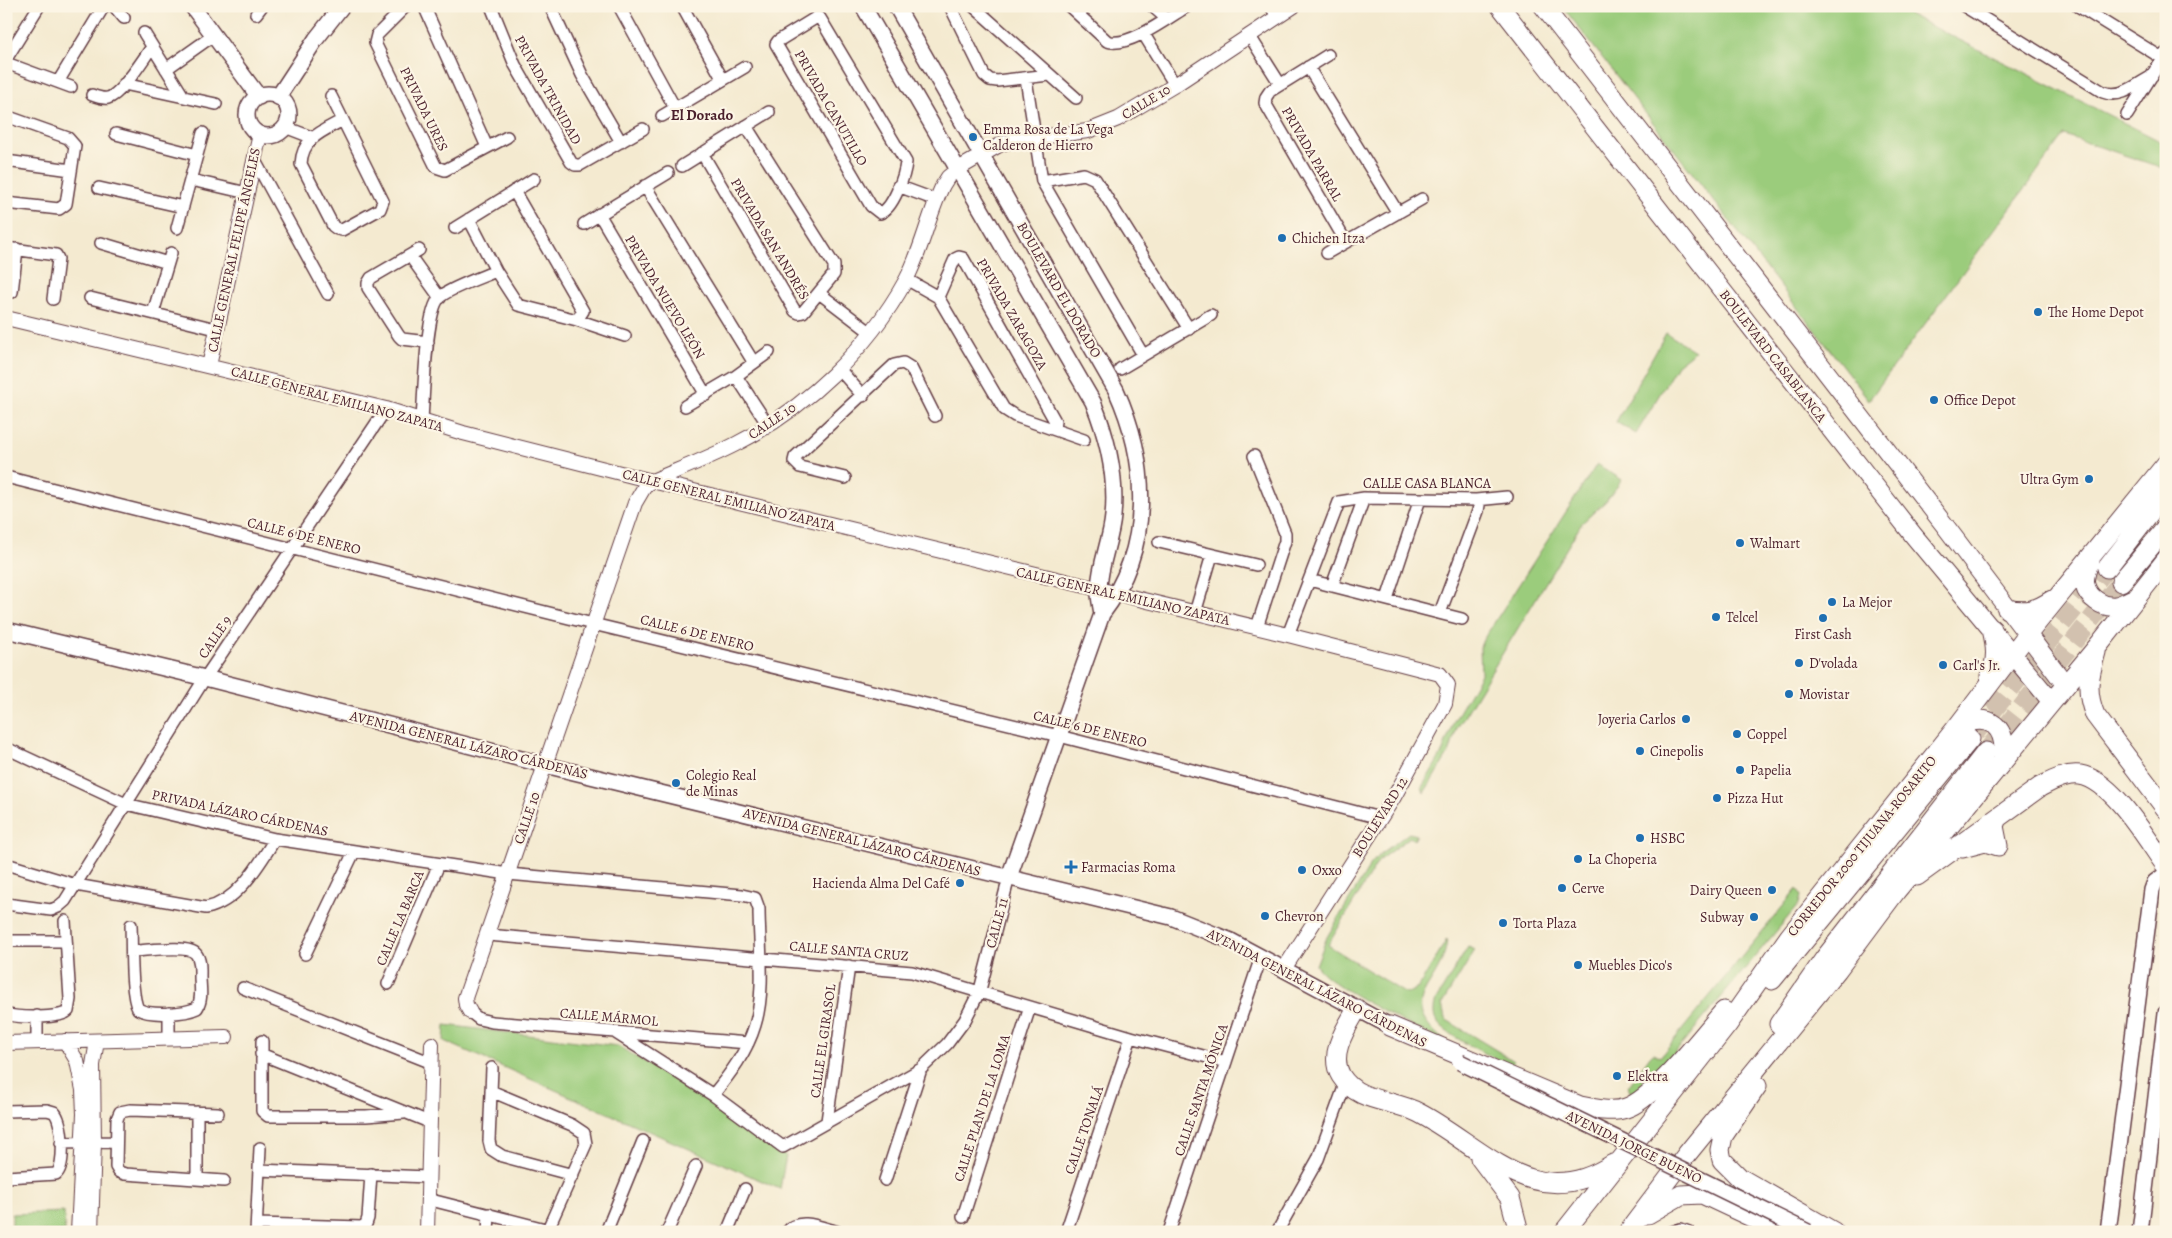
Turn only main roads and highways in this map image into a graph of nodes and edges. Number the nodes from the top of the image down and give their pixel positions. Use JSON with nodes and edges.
{"nodes":[{"id":1,"x":192,"y":6,"type":"edge"},
{"id":2,"x":342,"y":6,"type":"edge"},
{"id":3,"x":863,"y":6,"type":"edge"},
{"id":4,"x":896,"y":6,"type":"edge"},
{"id":5,"x":1500,"y":6,"type":"edge"},
{"id":6,"x":1543,"y":6,"type":"edge"},
{"id":7,"x":259,"y":96,"type":"junction"},
{"id":8,"x":278,"y":97,"type":"junction"},
{"id":9,"x":2166,"y":464,"type":"edge"},
{"id":10,"x":2166,"y":492,"type":"edge"},
{"id":11,"x":2166,"y":528,"type":"edge"},
{"id":12,"x":2091,"y":558,"type":"junction"},
{"id":13,"x":2166,"y":560,"type":"edge"},
{"id":14,"x":2107,"y":568,"type":"tunnel mouth"},
{"id":15,"x":2121,"y":582,"type":"tunnel mouth"},
{"id":16,"x":1098,"y":590,"type":"joint"},
{"id":17,"x":2065,"y":590,"type":"junction"},
{"id":18,"x":1118,"y":594,"type":"joint"},
{"id":19,"x":2134,"y":598,"type":"junction"},
{"id":20,"x":2007,"y":609,"type":"junction"},
{"id":21,"x":1102,"y":614,"type":"junction"},
{"id":22,"x":1992,"y":629,"type":"junction"},
{"id":23,"x":6,"y":630,"type":"edge"},
{"id":24,"x":2027,"y":635,"type":"junction"},
{"id":25,"x":2098,"y":646,"type":"junction"},
{"id":26,"x":2012,"y":654,"type":"junction"},
{"id":27,"x":2065,"y":684,"type":"junction"},
{"id":28,"x":1982,"y":694,"type":"junction"},
{"id":29,"x":2051,"y":701,"type":"junction"},
{"id":30,"x":1964,"y":733,"type":"junction"},
{"id":31,"x":1986,"y":752,"type":"tunnel mouth"},
{"id":32,"x":2003,"y":761,"type":"junction"},
{"id":33,"x":2166,"y":809,"type":"edge"},
{"id":34,"x":2166,"y":866,"type":"edge"},
{"id":35,"x":2166,"y":874,"type":"edge"},
{"id":36,"x":1009,"y":877,"type":"junction"},
{"id":37,"x":1896,"y":891,"type":"junction"},
{"id":38,"x":1789,"y":936,"type":"junction"},
{"id":39,"x":1837,"y":970,"type":"junction"},
{"id":40,"x":1357,"y":1009,"type":"junction"},
{"id":41,"x":2166,"y":1013,"type":"edge"},
{"id":42,"x":1390,"y":1026,"type":"junction"},
{"id":43,"x":1460,"y":1062,"type":"joint"},
{"id":44,"x":1657,"y":1115,"type":"junction"},
{"id":45,"x":1473,"y":1150,"type":"junction"},
{"id":46,"x":1687,"y":1154,"type":"junction"},
{"id":47,"x":1624,"y":1157,"type":"junction"},
{"id":48,"x":1632,"y":1227,"type":"edge"},
{"id":49,"x":1519,"y":1232,"type":"edge"},
{"id":50,"x":1564,"y":1232,"type":"edge"},
{"id":51,"x":1783,"y":1232,"type":"edge"},
{"id":52,"x":1808,"y":1232,"type":"edge"},
{"id":53,"x":1834,"y":1232,"type":"edge"},
{"id":54,"x":2108,"y":1232,"type":"edge"},
{"id":55,"x":2140,"y":1232,"type":"edge"}],
"edges":[{"from":1,"to":7,"type":"main road"},
{"from":2,"to":8,"type":"main road"},
{"from":3,"to":16,"type":"main road","name":"BOULEVARD EL DORADO"},
{"from":4,"to":18,"type":"main road","name":"BOULEVARD EL DORADO"},
{"from":5,"to":22,"type":"main road","name":"BOULEVARD CASABLANCA"},
{"from":6,"to":20,"type":"main road"},
{"from":7,"to":8,"type":"main road"},
{"from":7,"to":8,"type":"main road"},
{"from":9,"to":12,"type":"highway","name":"CORREDOR 2000 TIJUANA-ROSARITO"},
{"from":10,"to":14,"type":"highway"},
{"from":11,"to":15,"type":"highway"},
{"from":12,"to":17,"type":"highway","name":"CORREDOR 2000 TIJUANA-ROSARITO"},
{"from":12,"to":19,"type":"highway"},
{"from":13,"to":19,"type":"highway"},
{"from":16,"to":21,"type":"main road","name":"CALLE 11"},
{"from":17,"to":20,"type":"highway"},
{"from":17,"to":24,"type":"highway","name":"CORREDOR 2000 TIJUANA-ROSARITO"},
{"from":18,"to":21,"type":"main road","name":"CALLE 11"},
{"from":19,"to":25,"type":"highway"},
{"from":20,"to":24,"type":"main road"},
{"from":21,"to":36,"type":"main road","name":"CALLE 11"},
{"from":22,"to":26,"type":"main road","name":"BOULEVARD CASABLANCA"},
{"from":22,"to":28,"type":"highway"},
{"from":23,"to":36,"type":"main road","name":"AVENIDA GENERAL LÁZARO CÁRDENAS"},
{"from":24,"to":26,"type":"highway","name":"CORREDOR 2000 TIJUANA-ROSARITO"},
{"from":24,"to":27,"type":"main road"},
{"from":25,"to":27,"type":"highway"},
{"from":25,"to":33,"type":"highway"},
{"from":26,"to":28,"type":"highway","name":"CORREDOR 2000 TIJUANA-ROSARITO"},
{"from":26,"to":29,"type":"main road","name":"BOULEVARD CASABLANCA"},
{"from":27,"to":29,"type":"highway"},
{"from":28,"to":30,"type":"highway","name":"CORREDOR 2000 TIJUANA-ROSARITO"},
{"from":29,"to":32,"type":"highway"},
{"from":30,"to":32,"type":"highway"},
{"from":30,"to":38,"type":"highway","name":"CORREDOR 2000 TIJUANA-ROSARITO"},
{"from":30,"to":44,"type":"highway"},
{"from":31,"to":46,"type":"highway"},
{"from":32,"to":37,"type":"highway"},
{"from":34,"to":37,"type":"highway"},
{"from":35,"to":54,"type":"main road"},
{"from":36,"to":40,"type":"main road","name":"AVENIDA GENERAL LÁZARO CÁRDENAS"},
{"from":37,"to":39,"type":"highway"},
{"from":38,"to":42,"type":"highway"},
{"from":38,"to":44,"type":"highway","name":"CORREDOR 2000 TIJUANA-ROSARITO"},
{"from":39,"to":46,"type":"highway"},
{"from":39,"to":53,"type":"highway"},
{"from":40,"to":42,"type":"main road","name":"AVENIDA GENERAL LÁZARO CÁRDENAS"},
{"from":40,"to":45,"type":"highway"},
{"from":41,"to":55,"type":"main road"},
{"from":42,"to":43,"type":"main road","name":"AVENIDA GENERAL LÁZARO CÁRDENAS"},
{"from":43,"to":52,"type":"main road","name":"AVENIDA JORGE BUENO","bridge":true},
{"from":44,"to":47,"type":"highway","name":"CORREDOR 2000 TIJUANA-ROSARITO"},
{"from":45,"to":47,"type":"highway"},
{"from":45,"to":49,"type":"highway"},
{"from":46,"to":48,"type":"highway"},
{"from":47,"to":50,"type":"highway","name":"CORREDOR 2000 TIJUANA-ROSARITO"},
{"from":48,"to":51,"type":"highway"}]}
